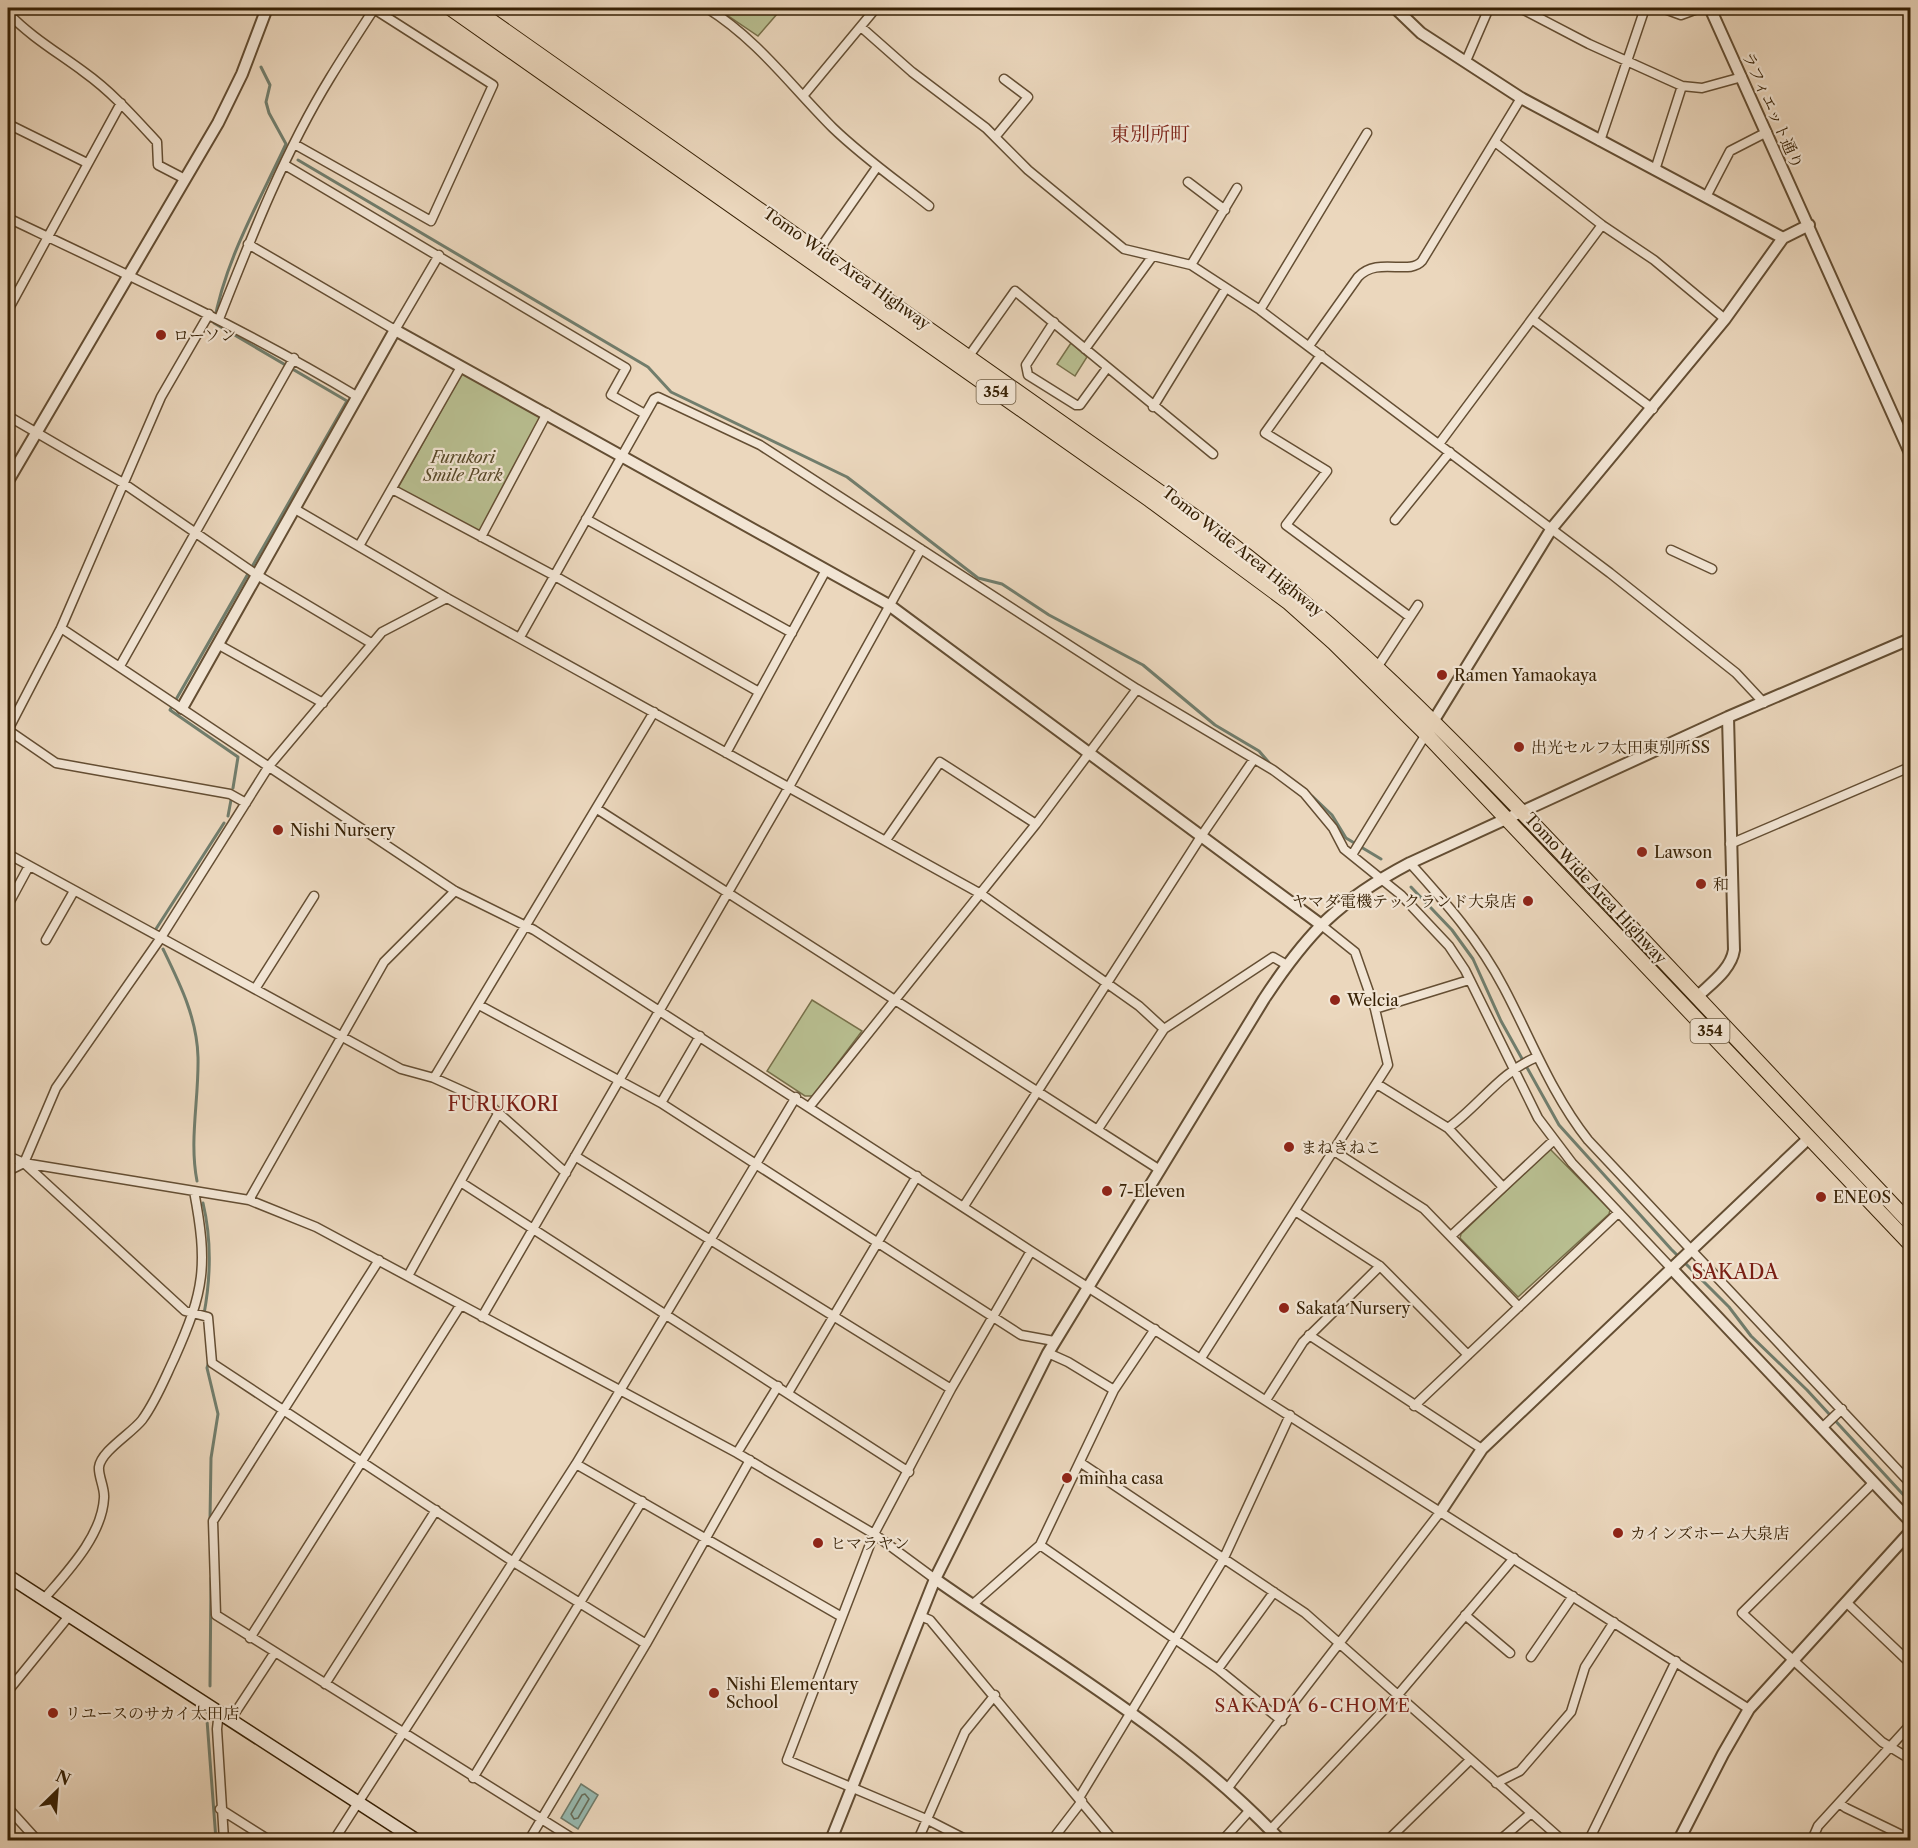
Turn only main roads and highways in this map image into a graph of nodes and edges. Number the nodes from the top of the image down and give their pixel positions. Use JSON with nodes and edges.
{"nodes":[{"id":1,"x":450,"y":8,"type":"edge"},
{"id":2,"x":473,"y":8,"type":"edge"},
{"id":3,"x":1911,"y":1223,"type":"edge"},
{"id":4,"x":1911,"y":1244,"type":"edge"},
{"id":5,"x":8,"y":1576,"type":"edge"},
{"id":6,"x":416,"y":1840,"type":"edge"}],
"edges":[{"from":1,"to":4,"type":"highway","name":"Tomo Wide Area Highway","number":"354"},
{"from":2,"to":3,"type":"highway","name":"Tomo Wide Area Highway","number":"354"},
{"from":5,"to":6,"type":"main road"}]}
